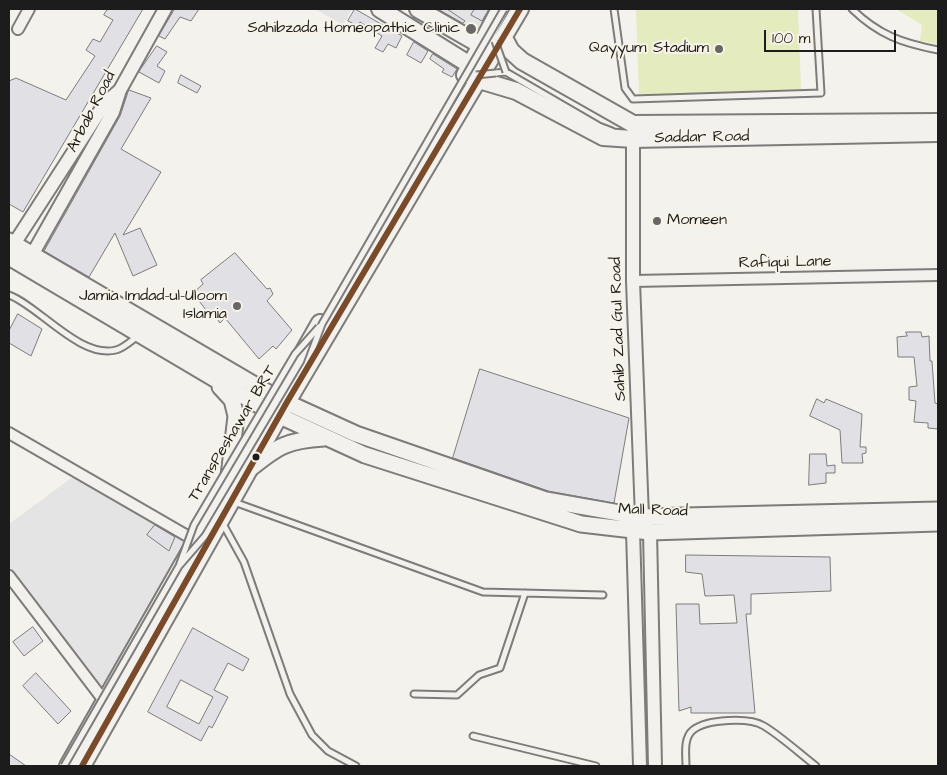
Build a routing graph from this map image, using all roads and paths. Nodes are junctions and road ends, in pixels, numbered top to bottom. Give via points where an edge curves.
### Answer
1 (29, 9) edge
2 (165, 9) edge
3 (380, 9) edge
4 (418, 9) edge
5 (504, 9) edge
6 (520, 9) edge
7 (614, 9) edge
8 (816, 9) edge
9 (852, 9) edge
10 (498, 15) edge
11 (18, 29) dead end
12 (504, 38) junction
13 (479, 44) junction
14 (938, 50) edge
15 (470, 65) junction
16 (506, 72) junction
17 (479, 80) junction
18 (461, 86) junction
19 (120, 90) junction
20 (938, 122) edge
21 (731, 130) junction
22 (703, 133) junction
23 (938, 133) edge
24 (632, 139) junction
25 (396, 206) junction
26 (10, 247) edge
27 (32, 255) junction
28 (938, 275) edge
29 (633, 281) junction
30 (9, 295) edge
31 (322, 324) junction
32 (141, 334) junction
33 (211, 376) junction
34 (278, 407) junction
35 (9, 433) edge
36 (328, 438) junction
37 (249, 470) junction
38 (229, 494) junction
39 (938, 510) edge
40 (642, 517) junction
41 (221, 519) junction
42 (938, 523) edge
43 (633, 531) junction
44 (650, 532) junction
45 (196, 541) junction
46 (179, 566) junction
47 (9, 576) edge
48 (525, 593) junction
49 (603, 595) dead end
50 (414, 694) dead end
51 (105, 702) junction
52 (473, 736) dead end
53 (64, 766) edge
54 (68, 766) edge
55 (82, 766) edge
56 (356, 766) edge
57 (596, 766) edge
58 (640, 766) edge
59 (654, 766) edge
60 (686, 766) edge
61 (816, 766) edge

1 - 11 street
2 - 19 street, Arbab Road
3 - 15 main road
4 - 13 main road
5 - 10 lane, TransPeshawar BRT, bridge
6 - 12 main road
7 - 8 lane via 625,88 633,99 821,92
9 - 14 lane via 874,28 911,45
10 - 13 main road
10 - 16 lane, TransPeshawar BRT, bridge via 495,41
10 - 18 lane, TransPeshawar BRT, bridge
12 - 17 main road
12 - 21 main road, Saddar Road via 522,61 633,124
13 - 15 main road
15 - 25 main road
16 - 18 lane, bridge via 476,76
16 - 22 lane via 598,126 621,134
17 - 24 main road, Saddar Road via 516,91 603,138
17 - 25 main road
18 - 31 lane, TransPeshawar BRT, bridge
19 - 26 street via 105,102
19 - 27 street, Arbab Road via 113,112
20 - 21 main road, Saddar Road
21 - 22 lane
21 - 22 lane
21 - 23 main road, Saddar Road
21 - 24 main road, Saddar Road
24 - 29 street, Sahib Zad Gul Road
25 - 34 main road
26 - 27 main road, Mall Road
26 - 32 main road, Mall Road
27 - 34 main road, Mall Road
28 - 29 street, Rafiqui Lane
29 - 40 street, Sahib Zad Gul Road
30 - 32 lane via 70,336 103,353 118,350
31 - 46 lane, TransPeshawar BRT, bridge via 307,364 205,536
31 - 46 lane, TransPeshawar BRT, bridge via 295,354 194,525
32 - 33 main road, Mall Road
33 - 34 main road, Mall Road
33 - 38 main road via 232,400 236,416
34 - 36 main road, Mall Road
34 - 37 main road
34 - 38 main road
34 - 40 main road, Mall Road via 546,500
35 - 45 street
36 - 37 main road via 287,442
36 - 43 main road, Mall Road via 365,455 581,524
37 - 38 main road
38 - 41 main road
38 - 45 main road
38 - 48 lane via 483,592
39 - 40 main road, Mall Road
40 - 43 street
40 - 44 street, Sahib Zad Gul Road
41 - 55 main road
41 - 56 lane via 244,562 290,694 312,735 328,751
42 - 44 main road, Mall Road
43 - 44 main road, Mall Road
43 - 58 street
44 - 59 street, Sahib Zad Gul Road
45 - 51 main road
46 - 53 lane, TransPeshawar BRT, bridge
47 - 51 street
48 - 49 lane
48 - 50 lane via 500,668 479,675 457,696
51 - 54 main road
52 - 57 lane
60 - 61 lane via 685,742 692,730 709,722 733,720 762,724

